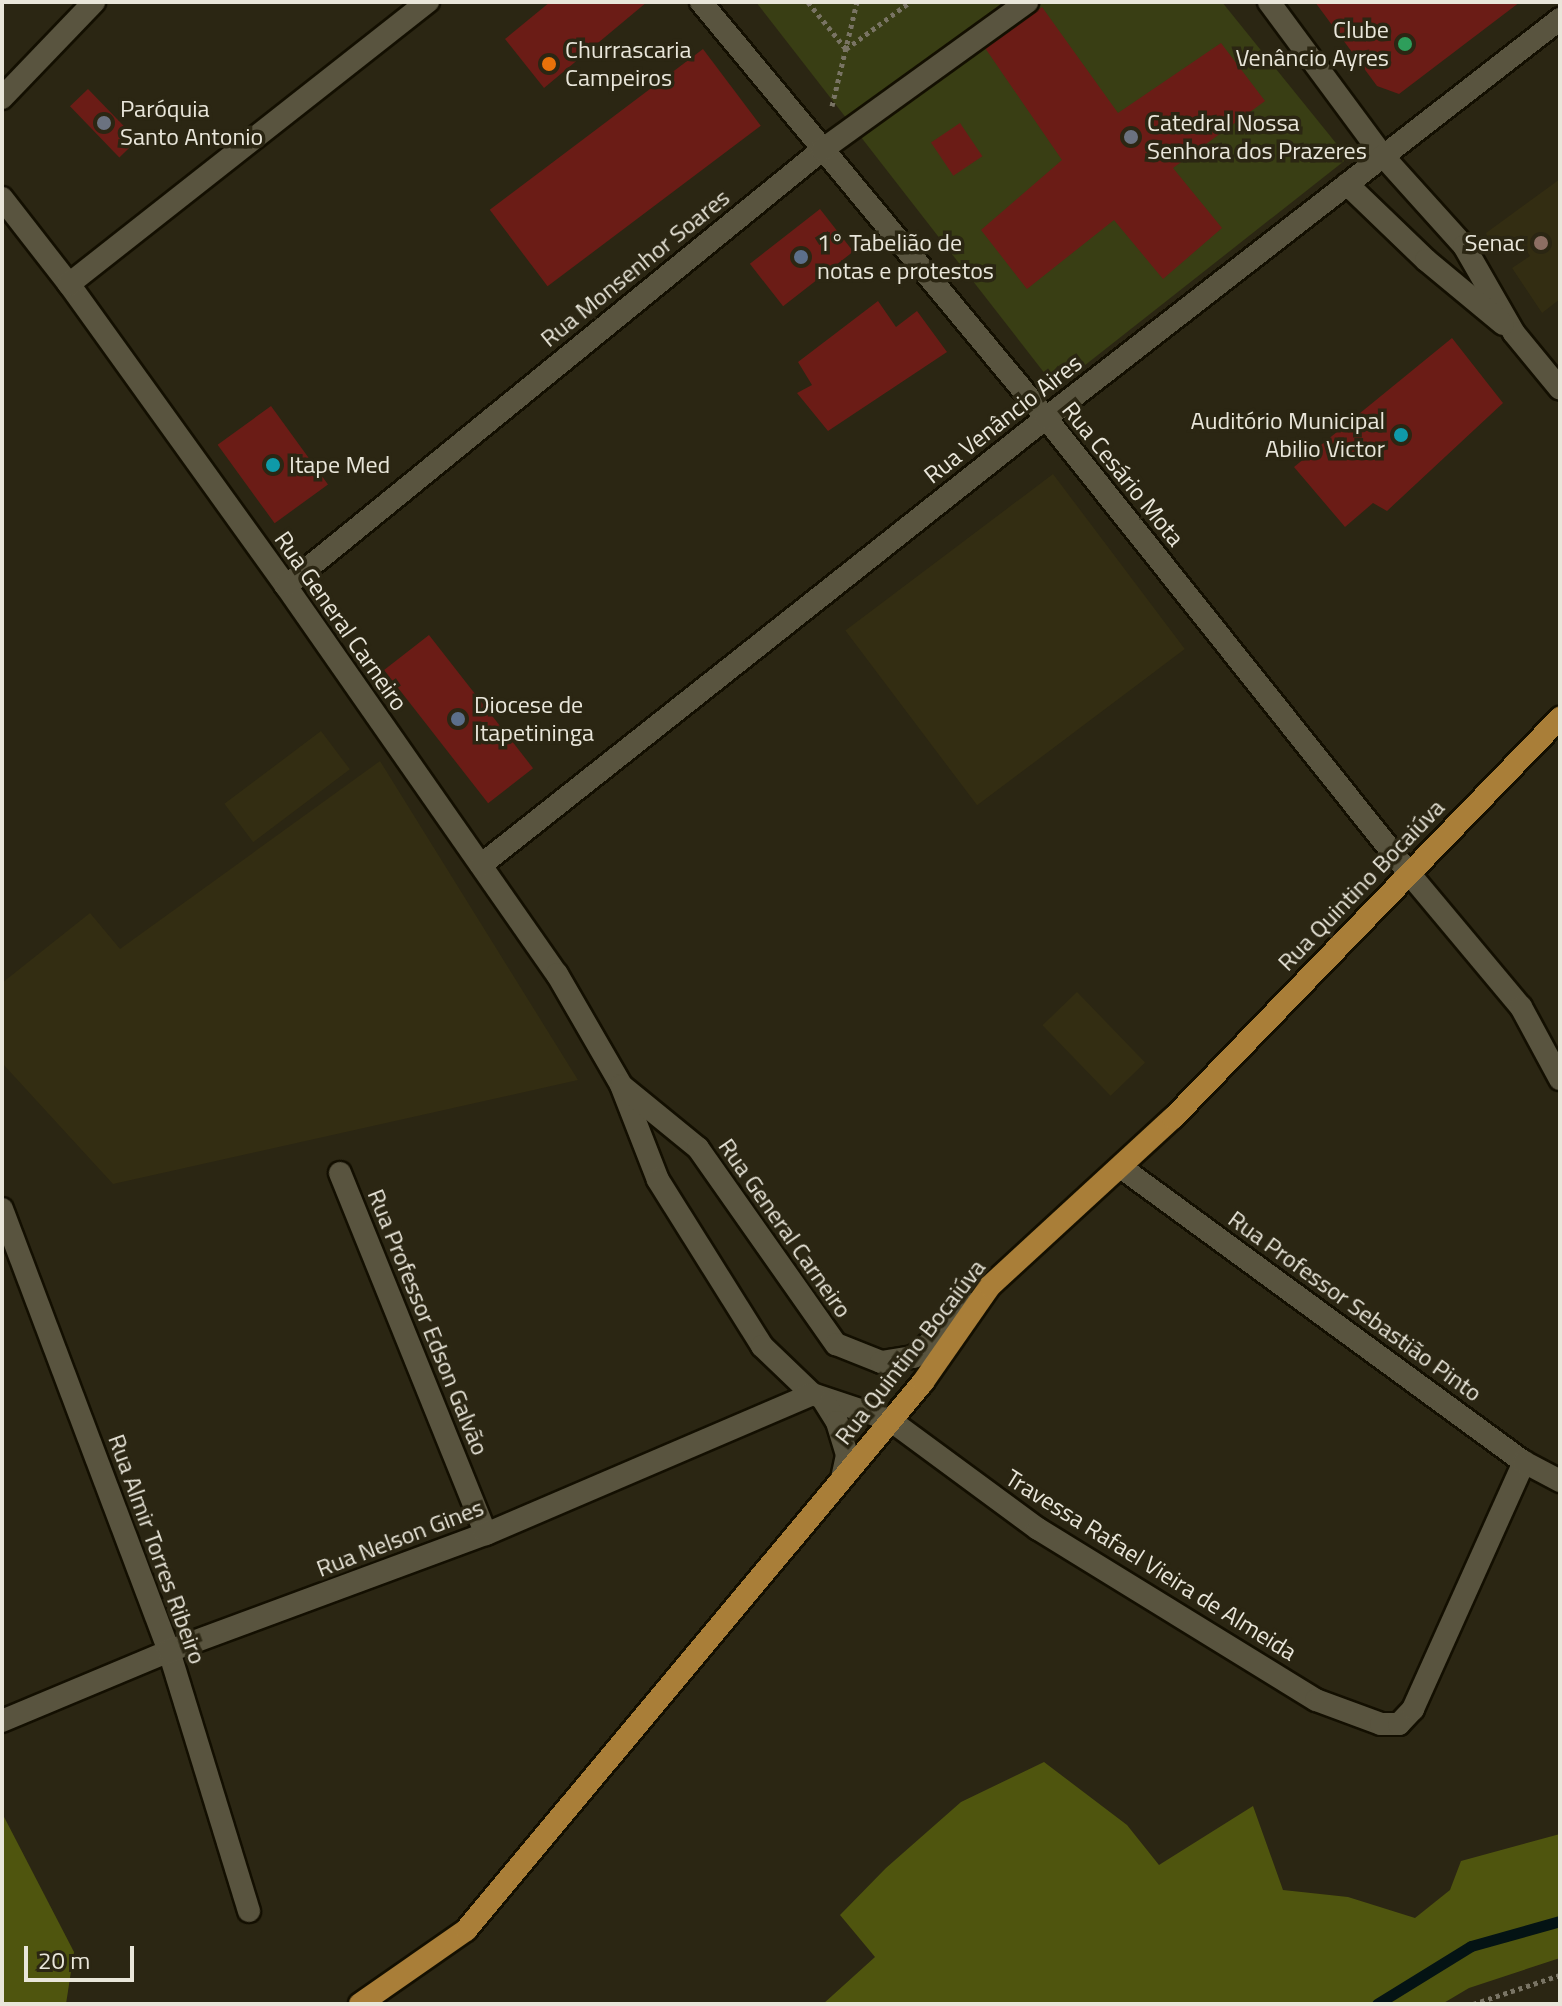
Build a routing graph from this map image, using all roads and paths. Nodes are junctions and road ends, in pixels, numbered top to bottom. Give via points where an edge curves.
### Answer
1 (94, 2) edge
2 (428, 2) edge
3 (701, 2) edge
4 (808, 2) edge
5 (857, 2) edge
6 (910, 2) edge
7 (1027, 2) edge
8 (1269, 2) edge
9 (1560, 19) edge
10 (846, 49) junction
11 (2, 98) edge
12 (822, 150) junction
13 (1383, 156) junction
14 (1347, 184) junction
15 (2, 198) edge
16 (69, 284) junction
17 (1514, 333) junction
18 (1560, 389) edge
19 (1046, 418) junction
20 (286, 586) junction
21 (1560, 718) edge
22 (481, 865) junction
23 (1408, 872) junction
24 (1560, 1079) edge
25 (621, 1085) junction
26 (1122, 1168) junction
27 (340, 1173) dead end
28 (2, 1209) edge
29 (990, 1286) junction
30 (817, 1396) junction
31 (890, 1420) junction
32 (1524, 1462) junction
33 (842, 1478) junction
34 (1560, 1481) edge
35 (486, 1534) junction
36 (169, 1651) junction
37 (2, 1721) edge
38 (249, 1911) dead end
39 (1560, 1975) edge
40 (360, 2004) edge
41 (1473, 2004) edge

1 - 11 street
2 - 16 street
3 - 12 street, Rua Cesário Mota
4 - 10 path
5 - 10 path
6 - 10 path
7 - 12 street, Rua Monsenhor Soares
8 - 13 street
9 - 13 street, Rua Venâncio Aires
10 - 12 path
12 - 19 street, Rua Cesário Mota
12 - 20 street, Rua Monsenhor Soares
13 - 14 street, Rua Venâncio Aires
13 - 17 street via 1464,246
14 - 17 street via 1426,260
14 - 19 street, Rua Venâncio Aires
15 - 16 street, Rua General Carneiro
16 - 20 street, Rua General Carneiro
17 - 18 street
19 - 22 street, Rua Venâncio Aires
19 - 23 street, Rua Cesário Mota
20 - 22 street, Rua General Carneiro
21 - 23 main road, Rua Quintino Bocaiúva
22 - 25 street, Rua General Carneiro via 557,974
23 - 24 street, Rua Cesário Mota via 1521,1007
23 - 26 main road, Rua Quintino Bocaiúva
25 - 29 street, Rua General Carneiro via 698,1148 836,1344 881,1362 914,1357
25 - 30 street, Rua General Carneiro via 658,1180 762,1346
26 - 29 main road, Rua Quintino Bocaiúva
26 - 32 street, Rua Professor Sebastião Pinto
27 - 35 street, Rua Professor Edson Galvão
28 - 36 street, Rua Almir Torres Ribeiro
29 - 31 main road, Rua Quintino Bocaiúva
30 - 31 street, Rua General Carneiro
30 - 33 street via 837,1422 847,1455
30 - 35 street, Rua Nelson Gines
31 - 32 street, Travessa Rafael Vieira de Almeida via 1038,1529 1316,1700 1381,1724 1399,1724 1413,1709
31 - 33 main road, Rua Quintino Bocaiúva
32 - 34 street, Rua Professor Sebastião Pinto
33 - 40 main road, Rua Quintino Bocaiúva via 466,1930
35 - 36 street, Rua Nelson Gines
36 - 37 street, Rua Nelson Gines
36 - 38 street, Rua Almir Torres Ribeiro
39 - 41 path

